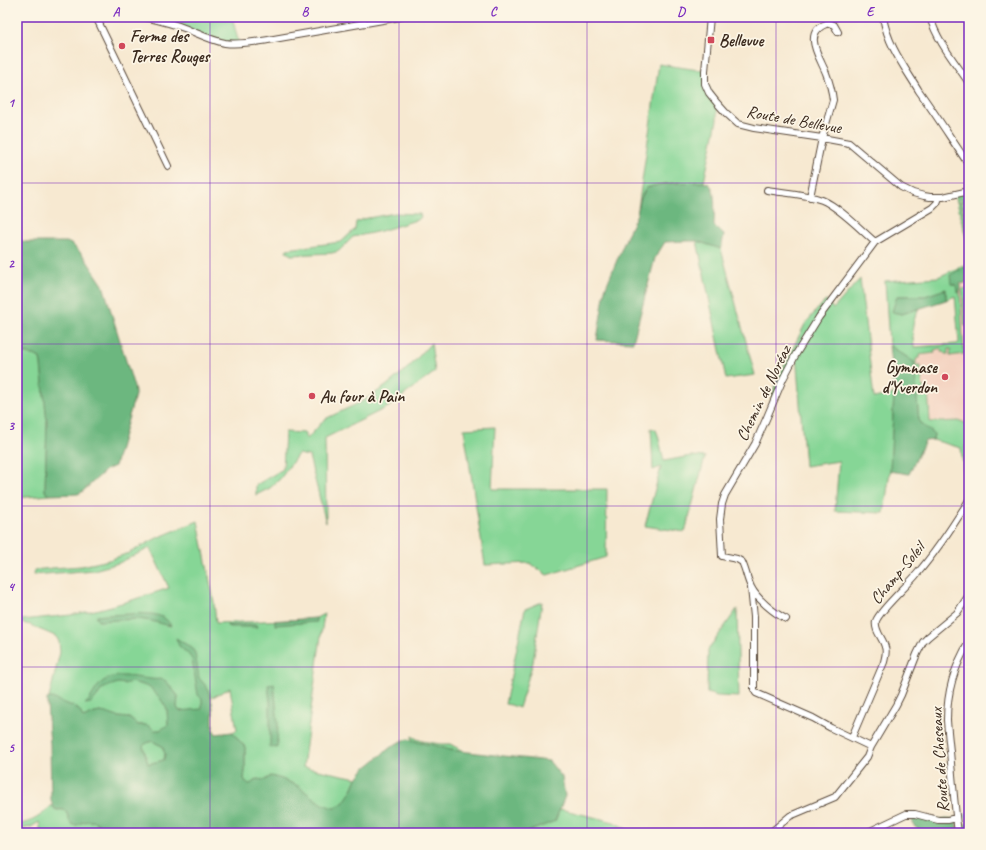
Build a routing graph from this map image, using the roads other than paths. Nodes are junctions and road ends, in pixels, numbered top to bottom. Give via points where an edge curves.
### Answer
1 (96, 17) edge
2 (145, 17) edge
3 (400, 17) edge
4 (710, 17) edge
5 (883, 17) edge
6 (930, 17) edge
7 (838, 32) dead end
8 (969, 83) edge
9 (822, 138) junction
10 (969, 165) edge
11 (168, 166) dead end
12 (767, 190) dead end
13 (969, 191) edge
14 (810, 197) junction
15 (939, 198) junction
16 (875, 242) junction
17 (969, 500) edge
18 (751, 588) junction
19 (969, 595) edge
20 (786, 619) dead end
21 (969, 642) edge
22 (852, 737) junction
23 (871, 747) junction
24 (956, 818) junction
25 (770, 833) edge
26 (866, 833) edge
27 (958, 833) edge

1 - 11 street
2 - 3 street via 172,23 224,43 235,44
4 - 9 street, Route de Bellevue via 705,84 709,94 726,114 738,124 748,127
5 - 10 street via 896,55
6 - 8 street via 940,40
7 - 9 street via 833,24 826,24 818,30 814,40 814,47 833,95
9 - 14 street
9 - 15 street, Route de Bellevue via 848,144 905,189
12 - 14 street
13 - 15 street, Route de Bellevue
14 - 16 street via 834,207
15 - 16 street, Chemin de Noréaz via 932,208
16 - 18 street, Chemin de Noréaz via 819,317 796,354 767,418 722,504 722,556 742,562
17 - 22 street, Champ-Soleil via 936,549 877,620 876,629 886,654
18 - 20 street, Chemin de Noréaz via 770,608
18 - 22 street via 756,693
19 - 23 street via 956,613 922,642 899,700
21 - 24 street, Route de Cheseaux via 955,673 948,711
22 - 23 street
23 - 25 street via 867,757 835,796 790,816
24 - 26 street via 938,820 906,814
24 - 27 street, Route de Cheseaux

